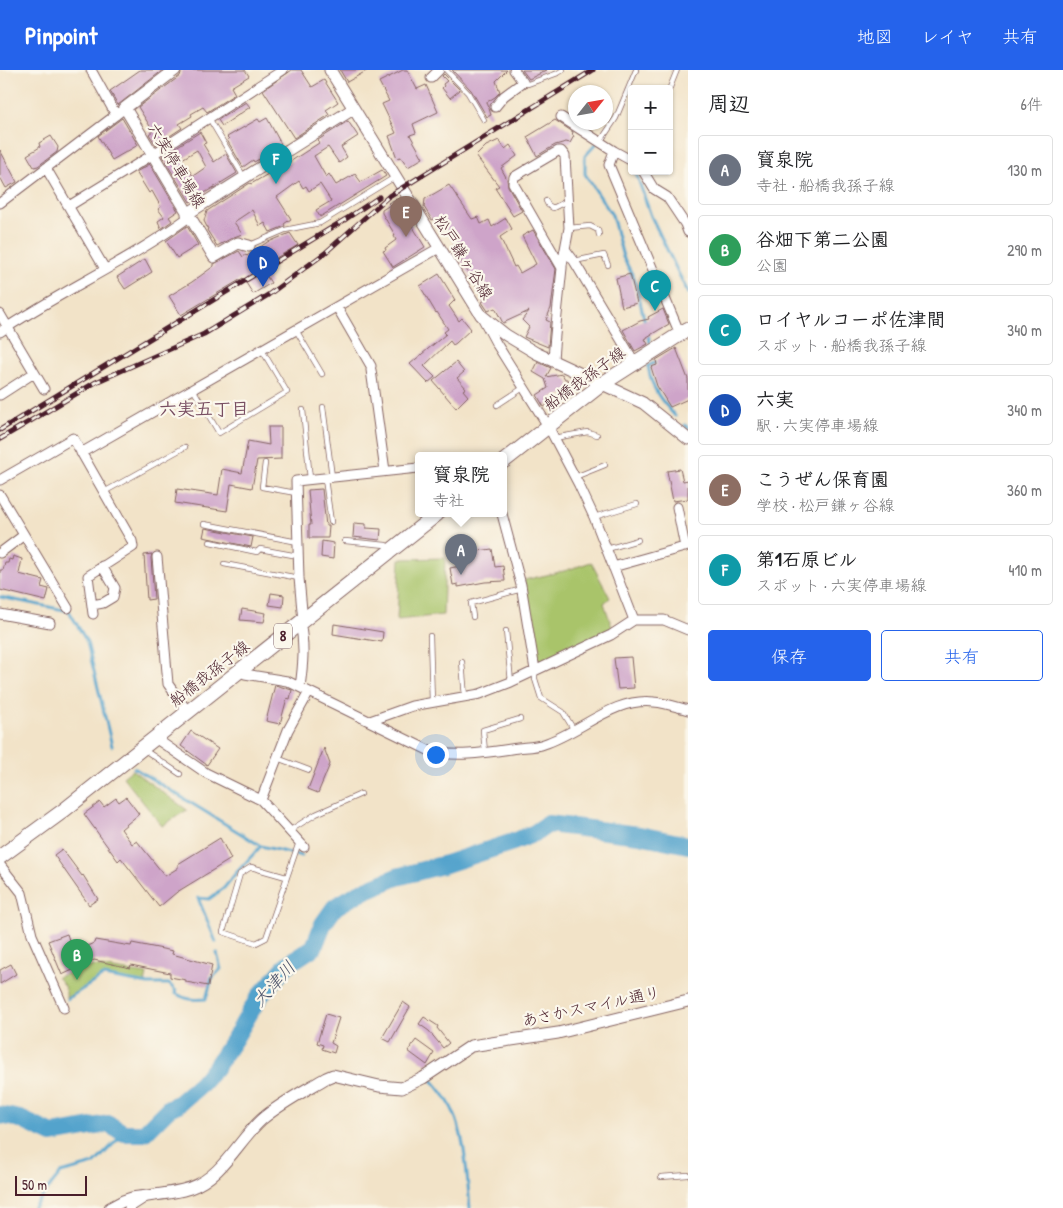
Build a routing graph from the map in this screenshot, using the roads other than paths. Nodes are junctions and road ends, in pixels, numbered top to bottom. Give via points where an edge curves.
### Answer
1 (91, 70) edge
2 (175, 70) edge
3 (282, 70) edge
4 (330, 70) edge
5 (439, 70) edge
6 (446, 70) edge
7 (514, 70) edge
8 (563, 70) edge
9 (636, 70) edge
10 (676, 70) edge
11 (431, 78) dead end
12 (523, 82) junction
13 (671, 85) edge
14 (495, 107) dead end
15 (353, 109) junction
16 (121, 112) junction
17 (561, 117) dead end
18 (209, 118) junction
19 (484, 120) dead end
20 (600, 142) junction
21 (614, 151) junction
22 (152, 155) junction
23 (628, 159) edge
24 (46, 168) junction
25 (645, 175) edge
26 (396, 177) junction
27 (244, 178) junction
28 (1, 200) edge
29 (546, 201) dead end
30 (567, 201) junction
31 (69, 206) junction
32 (188, 216) junction
33 (569, 228) junction
34 (688, 232) edge
35 (599, 235) dead end
36 (249, 246) joint
37 (439, 248) junction
38 (565, 250) junction
39 (574, 261) junction
40 (608, 265) dead end
41 (562, 268) junction
42 (105, 269) junction
43 (337, 307) junction
44 (0, 314) edge
45 (481, 315) junction
46 (4, 330) edge
47 (296, 330) junction
48 (684, 331) edge
49 (262, 350) junction
50 (553, 360) junction
51 (635, 363) junction
52 (34, 373) junction
53 (322, 374) dead end
54 (602, 384) junction
55 (523, 388) junction
56 (44, 389) dead end
57 (193, 389) junction
58 (0, 395) edge
59 (497, 405) dead end
60 (323, 407) dead end
61 (303, 410) dead end
62 (551, 432) junction
63 (597, 435) dead end
64 (688, 439) edge
65 (185, 447) dead end
66 (82, 453) junction
67 (507, 459) edge
68 (265, 463) dead end
69 (605, 465) dead end
70 (415, 468) edge
71 (385, 471) junction
72 (575, 477) junction
73 (329, 478) junction
74 (0, 480) edge
75 (310, 480) junction
76 (104, 492) junction
77 (296, 493) junction
78 (0, 495) edge
79 (637, 504) dead end
80 (676, 506) dead end
81 (433, 517) edge
82 (503, 517) edge
83 (594, 517) junction
84 (332, 522) dead end
85 (204, 524) dead end
86 (24, 535) junction
87 (638, 540) dead end
88 (345, 541) dead end
89 (210, 542) dead end
90 (298, 542) junction
91 (686, 547) edge
92 (606, 550) junction
93 (390, 551) junction
94 (0, 553) edge
95 (298, 556) junction
96 (157, 557) dead end
97 (224, 564) dead end
98 (102, 566) junction
99 (613, 567) junction
100 (299, 578) junction
101 (522, 589) junction
102 (68, 608) dead end
103 (0, 614) edge
104 (473, 617) dead end
105 (634, 620) junction
106 (301, 622) junction
107 (50, 623) dead end
108 (688, 630) edge
109 (506, 631) dead end
110 (430, 636) dead end
111 (462, 662) dead end
112 (241, 670) junction
113 (535, 670) junction
114 (511, 682) junction
115 (300, 687) junction
116 (309, 692) junction
117 (465, 697) junction
118 (432, 703) junction
119 (688, 710) edge
120 (188, 712) junction
121 (520, 719) dead end
122 (370, 721) junction
123 (574, 730) junction
124 (156, 738) junction
125 (142, 749) junction
126 (485, 752) junction
127 (277, 758) junction
128 (309, 770) dead end
129 (180, 774) dead end
130 (361, 794) dead end
131 (261, 800) junction
132 (289, 830) junction
133 (301, 844) joint
134 (0, 857) edge
135 (0, 865) edge
136 (286, 877) junction
137 (688, 1001) edge
138 (64, 1008) dead end
139 (688, 1175) edge
140 (662, 1177) dead end
141 (148, 1195) junction
142 (110, 1208) edge
143 (129, 1208) edge

1 - 16 street
2 - 16 street
3 - 18 street
4 - 15 street, 松戸鎌ヶ谷線
5 - 11 street
6 - 19 lane via 468,93
7 - 12 street
8 - 12 lane via 528,84
9 - 20 lane via 616,118
10 - 13 lane
12 - 14 street
15 - 26 street, 松戸鎌ヶ谷線
15 - 27 street
16 - 22 street, 六実停車場線
16 - 24 street
17 - 20 street
18 - 22 street
18 - 27 lane
20 - 21 street
21 - 23 street
21 - 48 street via 609,165
22 - 31 street
22 - 32 street, 六実停車場線
24 - 28 street
24 - 31 street
25 - 34 street via 654,189 667,197
26 - 36 lane via 320,223 286,230
26 - 37 street, 松戸鎌ヶ谷線
27 - 32 street
29 - 30 lane via 553,208
30 - 33 street
30 - 41 street via 565,156 561,151 514,177 513,182
31 - 42 street
32 - 36 street, 六実停車場線 via 214,258 238,243
32 - 42 street via 162,237
33 - 35 lane via 590,226 598,230
33 - 38 street
37 - 43 street
37 - 45 street, 松戸鎌ヶ谷線
38 - 39 street
38 - 41 street
39 - 40 lane via 604,255
39 - 51 street
41 - 50 street
42 - 46 street
43 - 47 street
43 - 71 street via 371,368
44 - 46 street
45 - 50 street, 松戸鎌ヶ谷線 via 506,335
45 - 55 street
46 - 52 street
47 - 49 street
47 - 53 lane
48 - 51 main road, 船橋我孫子線
49 - 57 street
49 - 57 lane via 288,392 219,433
50 - 54 street, 松戸鎌ヶ谷線
51 - 54 main road, 船橋我孫子線
52 - 56 street
52 - 58 street
54 - 62 main road, 船橋我孫子線
54 - 64 street, 松戸鎌ヶ谷線 via 643,403
55 - 59 lane
55 - 62 street
57 - 66 street
60 - 73 lane
61 - 75 lane
62 - 63 lane
62 - 67 main road, 船橋我孫子線
62 - 72 street
65 - 76 lane
66 - 74 street via 72,438
66 - 76 street
68 - 77 lane via 262,487
69 - 72 lane
70 - 71 street
71 - 73 street
72 - 83 street
73 - 75 street
73 - 84 lane
75 - 77 street via 296,481
76 - 98 street via 133,547
77 - 90 street
78 - 86 street
79 - 83 lane
80 - 91 street
81 - 93 main road, 船橋我孫子線 / 8
82 - 101 street
83 - 92 street
85 - 90 lane
86 - 94 street
86 - 102 street
87 - 92 lane
88 - 93 lane via 386,545
89 - 95 lane
90 - 95 street
91 - 99 street
92 - 99 street
93 - 106 main road, 船橋我孫子線 / 8
95 - 100 street
96 - 120 street via 168,684
97 - 100 lane
98 - 98 street via 88,576 92,610 113,597 115,588
99 - 105 street
100 - 106 street
101 - 104 lane via 471,603
101 - 113 street
103 - 107 street
105 - 108 street via 664,620
105 - 113 street via 611,635
106 - 112 main road, 船橋我孫子線 / 8
106 - 115 street via 303,663
109 - 114 lane
110 - 118 lane
111 - 117 lane
112 - 115 street via 245,674
112 - 120 main road, 船橋我孫子線 / 8
113 - 114 street
113 - 123 lane via 541,698 563,712
114 - 117 street
115 - 116 street
116 - 122 street
116 - 127 street
117 - 118 street
118 - 122 street via 412,706
119 - 123 street via 654,701 639,702 614,709
120 - 124 main road, 船橋我孫子線 / 8
121 - 126 lane via 483,730
122 - 126 street via 444,754
123 - 126 street via 543,744
124 - 125 main road, 船橋我孫子線 / 8
124 - 131 street via 206,773
125 - 129 lane
125 - 134 main road, 船橋我孫子線 / 8
127 - 128 lane
127 - 131 street
130 - 132 lane
131 - 132 street
132 - 133 street
133 - 136 lane
135 - 138 street via 22,893 32,935
136 - 136 lane via 266,938 256,943 223,932 240,874 251,867
137 - 141 street, あさかスマイル通り via 558,1033 471,1046 402,1088 333,1075 266,1116 227,1161 205,1179 189,1188
139 - 140 lane
141 - 142 street, あさかスマイル通り
141 - 143 street

